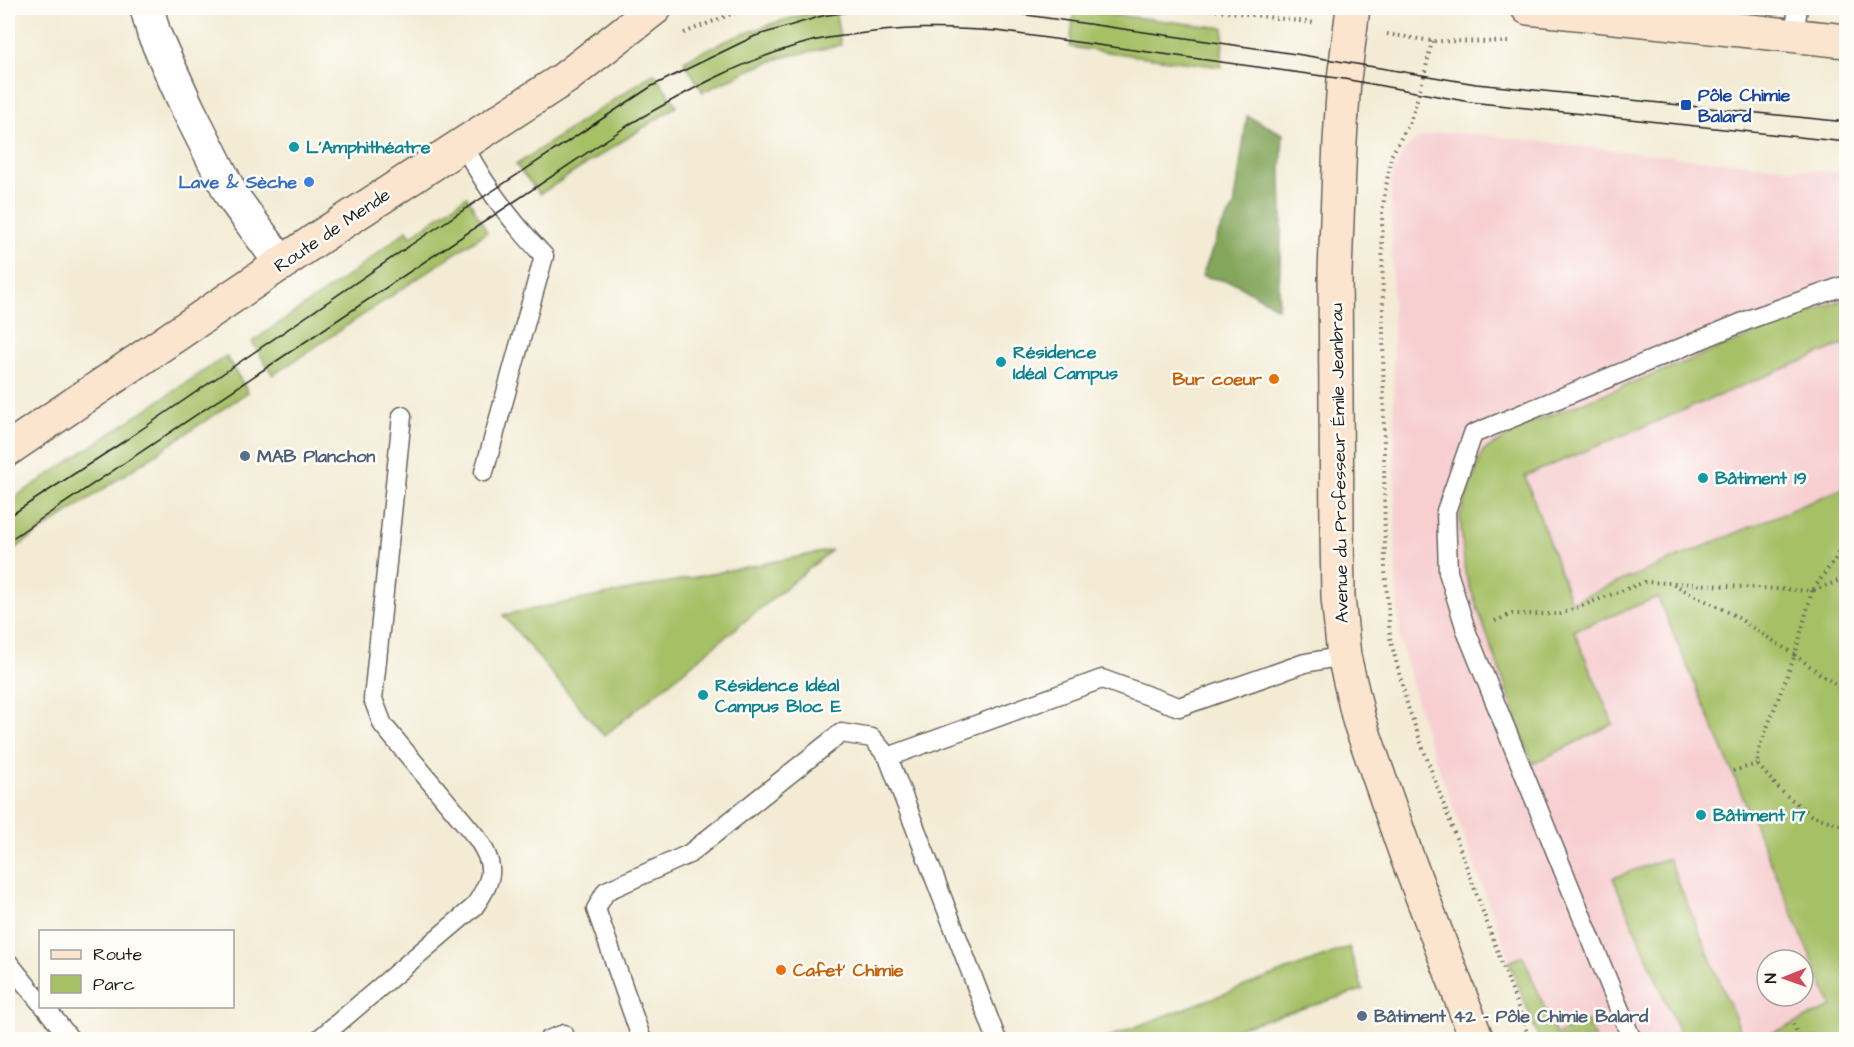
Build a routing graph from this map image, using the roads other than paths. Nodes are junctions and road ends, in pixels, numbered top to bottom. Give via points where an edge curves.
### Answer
1 (147, 8) edge
2 (655, 8) edge
3 (1353, 8) edge
4 (1528, 8) edge
5 (1796, 21) edge
6 (1846, 41) edge
7 (463, 143) junction
8 (282, 264) junction
9 (1846, 285) edge
10 (402, 416) dead end
11 (8, 449) edge
12 (484, 472) dead end
13 (1344, 656) junction
14 (888, 757) junction
15 (8, 962) edge
16 (39, 1001) edge
17 (46, 1008) edge
18 (71, 1040) edge
19 (318, 1040) edge
20 (548, 1040) edge
21 (566, 1040) edge
22 (642, 1040) edge
23 (997, 1040) edge
24 (1477, 1040) edge
25 (1632, 1040) edge

1 - 8 street via 154,34 232,196
2 - 7 main road, Route de Mende via 565,78
3 - 13 main road, Avenue du Professeur Émile Jeanbrau via 1344,80 1335,273 1338,597
4 - 5 main road
5 - 6 main road
7 - 8 main road, Route de Mende
7 - 12 lane via 475,169 516,227 544,256
8 - 11 main road, Route de Mende
9 - 25 lane via 1753,318 1473,434 1446,511 1448,572 1467,633
10 - 19 lane via 373,699 383,725 488,854 491,872 486,890 474,907
13 - 14 lane via 1305,663 1179,707 1102,680
13 - 24 main road, Avenue du Professeur Émile Jeanbrau via 1363,730
14 - 22 lane via 872,738 841,734 689,854 606,891 596,909
14 - 23 lane
15 - 16 lane
17 - 18 lane
20 - 21 lane via 564,1034

